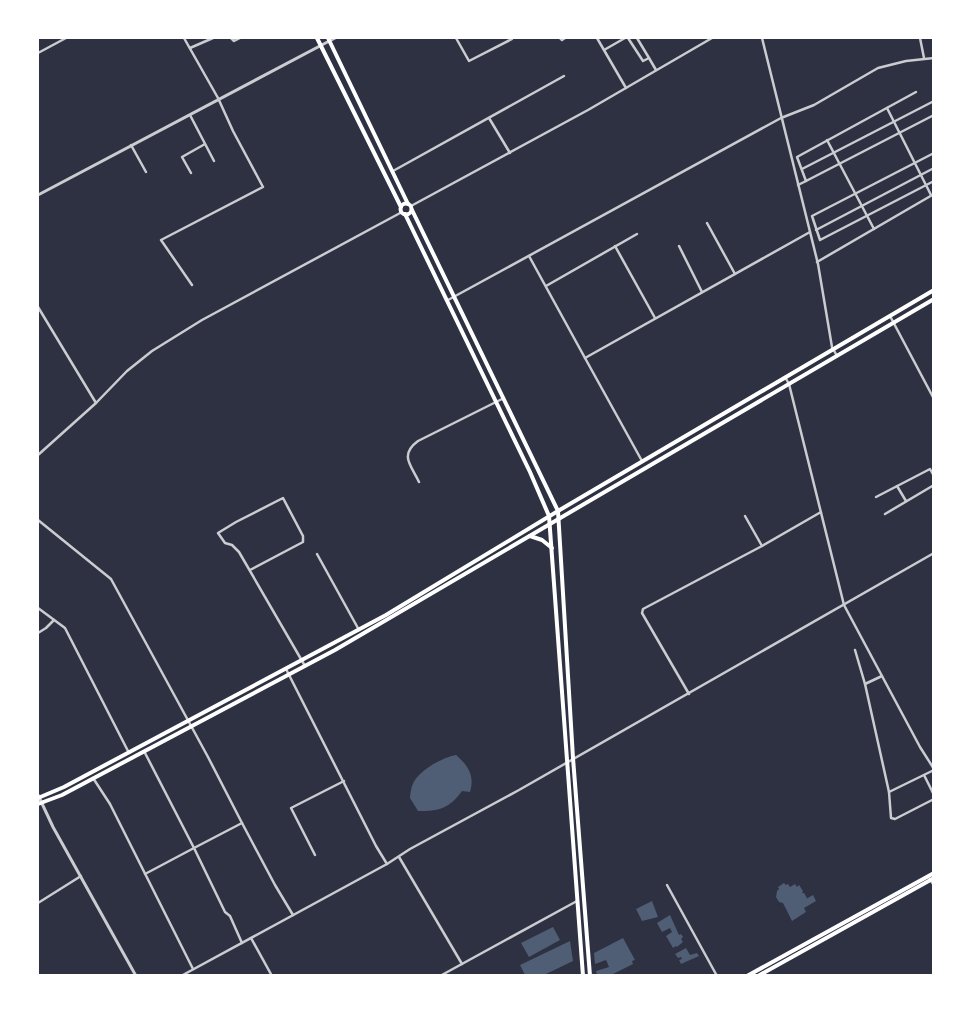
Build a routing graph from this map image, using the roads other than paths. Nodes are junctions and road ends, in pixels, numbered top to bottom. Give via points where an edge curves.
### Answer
1 (66, 38) edge
2 (184, 38) edge
3 (213, 38) edge
4 (231, 38) edge
5 (240, 38) edge
6 (317, 38) edge
7 (335, 38) edge
8 (456, 38) edge
9 (560, 38) edge
10 (565, 38) edge
11 (596, 38) edge
12 (626, 38) edge
13 (637, 38) edge
14 (712, 38) edge
15 (762, 38) edge
16 (920, 38) edge
17 (328, 39) edge
18 (512, 39) dead end
19 (321, 45) junction
20 (190, 48) junction
21 (604, 50) junction
22 (38, 52) edge
23 (648, 58) junction
24 (934, 58) edge
25 (924, 59) junction
26 (656, 70) junction
27 (564, 76) dead end
28 (626, 88) junction
29 (916, 92) dead end
30 (218, 98) junction
31 (934, 100) edge
32 (887, 108) junction
33 (190, 113) junction
34 (934, 115) edge
35 (489, 118) junction
36 (781, 118) junction
37 (894, 121) junction
38 (899, 132) junction
39 (827, 140) junction
40 (206, 144) junction
41 (131, 145) junction
42 (510, 153) junction
43 (834, 153) junction
44 (934, 153) edge
45 (214, 161) dead end
46 (839, 163) junction
47 (915, 163) junction
48 (934, 168) edge
49 (802, 169) junction
50 (393, 171) junction
51 (146, 172) dead end
52 (191, 174) dead end
53 (921, 175) junction
54 (806, 180) junction
55 (934, 182) edge
56 (798, 185) junction
57 (926, 185) junction
58 (856, 194) junction
59 (932, 194) edge
60 (38, 195) edge
61 (863, 206) junction
62 (410, 207) junction
63 (403, 211) junction
64 (868, 216) junction
65 (707, 223) dead end
66 (874, 228) junction
67 (816, 230) junction
68 (810, 232) junction
69 (637, 234) dead end
70 (615, 246) junction
71 (679, 246) dead end
72 (529, 256) junction
73 (817, 262) junction
74 (734, 274) junction
75 (192, 285) dead end
76 (546, 286) junction
77 (934, 290) edge
78 (702, 292) junction
79 (454, 297) junction
80 (934, 299) edge
81 (447, 301) junction
82 (38, 307) edge
83 (890, 316) junction
84 (655, 318) junction
85 (894, 322) junction
86 (833, 349) junction
87 (837, 356) junction
88 (585, 358) junction
89 (785, 378) junction
90 (789, 384) junction
91 (504, 398) junction
92 (934, 399) edge
93 (496, 402) junction
94 (96, 403) junction
95 (38, 455) edge
96 (642, 461) junction
97 (934, 476) edge
98 (418, 482) dead end
99 (934, 485) edge
100 (897, 486) junction
101 (876, 497) dead end
102 (906, 501) junction
103 (558, 511) junction
104 (821, 512) junction
105 (885, 514) dead end
106 (549, 516) junction
107 (746, 516) dead end
108 (38, 520) edge
109 (558, 520) junction
110 (550, 524) junction
111 (530, 536) junction
112 (762, 546) junction
113 (552, 548) junction
114 (317, 554) dead end
115 (933, 554) edge
116 (250, 570) junction
117 (844, 605) junction
118 (38, 608) edge
119 (54, 620) junction
120 (359, 630) junction
121 (38, 633) edge
122 (855, 650) dead end
123 (302, 661) junction
124 (305, 666) junction
125 (286, 669) junction
126 (289, 674) junction
127 (882, 676) junction
128 (865, 684) junction
129 (688, 694) junction
130 (188, 721) junction
131 (191, 726) junction
132 (144, 751) junction
133 (129, 753) junction
134 (573, 758) junction
135 (567, 761) junction
136 (934, 770) edge
137 (924, 775) junction
138 (93, 778) junction
139 (344, 781) junction
140 (889, 792) junction
141 (38, 797) edge
142 (934, 797) edge
143 (40, 804) edge
144 (242, 823) junction
145 (194, 848) junction
146 (315, 855) dead end
147 (399, 857) junction
148 (387, 864) junction
149 (934, 873) edge
150 (145, 874) junction
151 (81, 876) junction
152 (931, 878) edge
153 (667, 885) dead end
154 (934, 885) edge
155 (578, 901) junction
156 (38, 903) edge
157 (293, 915) junction
158 (250, 938) junction
159 (242, 943) junction
160 (462, 964) junction
161 (193, 969) junction
162 (136, 976) edge
163 (181, 976) edge
164 (272, 976) edge
165 (440, 976) edge
166 (583, 976) edge
167 (590, 976) edge
168 (717, 976) edge
169 (747, 976) edge
170 (758, 976) edge

1 - 22 street
2 - 20 street
3 - 20 street
4 - 5 street via 234,41
6 - 19 main road
7 - 17 street
8 - 18 street via 469,61
9 - 10 street
11 - 21 street
12 - 21 street
12 - 23 street via 641,60
13 - 23 street
14 - 26 street
15 - 36 street
16 - 25 street
17 - 19 street
17 - 50 main road
19 - 30 street
19 - 63 main road
20 - 30 street
21 - 28 street
23 - 26 street
24 - 25 street
25 - 36 street via 878,68 814,104
26 - 28 street
27 - 35 street
28 - 42 street
29 - 32 street
30 - 33 street
30 - 75 street via 263,187 161,240
31 - 37 street
32 - 37 street
32 - 39 street
33 - 40 street
33 - 41 street
34 - 38 street
35 - 42 street
35 - 50 street
36 - 56 street
36 - 72 street
37 - 38 street
37 - 43 street
38 - 46 street
38 - 47 street
39 - 43 street
39 - 49 street via 797,157
40 - 45 street
40 - 52 street via 182,157
41 - 51 street
41 - 60 street
42 - 62 street
43 - 46 street
43 - 49 street
44 - 47 street
46 - 54 street
46 - 58 street
47 - 53 street
47 - 58 street
48 - 53 street
49 - 54 street
50 - 62 main road
53 - 57 street
53 - 61 street
54 - 56 street
55 - 57 street
56 - 68 street
57 - 59 street
57 - 64 street
58 - 61 street
58 - 67 street via 812,216
59 - 66 street
61 - 64 street
61 - 67 street
62 - 63 main road via 405,204
62 - 63 main road via 409,214
62 - 79 main road
63 - 81 main road
63 - 94 street via 210,315 152,350 126,370
64 - 66 street
64 - 67 street via 820,240
65 - 74 street
66 - 73 street
68 - 73 street
68 - 74 street
69 - 70 street
70 - 76 street
70 - 84 street
71 - 78 street
72 - 76 street
72 - 79 street
73 - 86 street
74 - 78 street
76 - 88 street
77 - 83 main road
78 - 84 street
79 - 81 street
79 - 91 main road
80 - 85 main road
81 - 93 main road
82 - 94 street
83 - 85 street
83 - 86 main road
84 - 88 street
85 - 87 main road
85 - 92 street
86 - 87 street
86 - 89 main road
87 - 90 main road
88 - 96 street
89 - 90 street
89 - 96 main road
90 - 104 street
90 - 109 main road
91 - 93 street
91 - 103 main road
93 - 98 street via 409,447 407,457
93 - 106 main road
94 - 95 street
96 - 103 main road
97 - 100 street via 930,469
99 - 102 street
100 - 101 street
100 - 102 street
102 - 105 street
103 - 106 main road
103 - 109 main road
104 - 112 street
104 - 117 street
106 - 110 main road
106 - 120 main road
107 - 112 street
108 - 130 street via 111,579
109 - 110 main road
109 - 134 main road
110 - 111 main road
110 - 113 main road
111 - 113 main road
111 - 124 main road
112 - 129 street via 643,609 642,613
113 - 135 main road
114 - 120 street
115 - 117 street
116 - 116 street via 303,542 283,498 218,533 225,543 239,552
116 - 123 street
117 - 127 street
117 - 129 street
118 - 119 street
119 - 121 street
119 - 133 street via 65,628
120 - 123 main road
122 - 128 street
123 - 124 street
123 - 125 main road
124 - 126 main road
125 - 126 street
125 - 130 main road
126 - 131 main road
126 - 139 street
127 - 128 street
127 - 136 street
128 - 140 street
129 - 134 street
130 - 131 street
130 - 133 main road
131 - 132 main road
131 - 144 street
132 - 138 main road
132 - 145 street
133 - 141 main road
134 - 135 street
134 - 167 main road
135 - 147 street
135 - 155 main road
136 - 137 street
137 - 140 street
137 - 142 street
138 - 143 main road
138 - 150 street via 110,804
139 - 146 street via 290,808
139 - 148 street
140 - 142 street via 891,818 895,819
141 - 143 street
143 - 151 street
144 - 145 street
144 - 157 street
145 - 150 street
145 - 159 street
147 - 148 street
147 - 160 street
148 - 157 street
149 - 152 main road
150 - 161 street
151 - 156 street
151 - 162 street
152 - 154 street
152 - 169 main road
152 - 170 main road
153 - 168 street
155 - 160 street
155 - 166 main road
157 - 158 street
158 - 159 street
158 - 164 street
159 - 161 street
160 - 165 street
161 - 163 street

